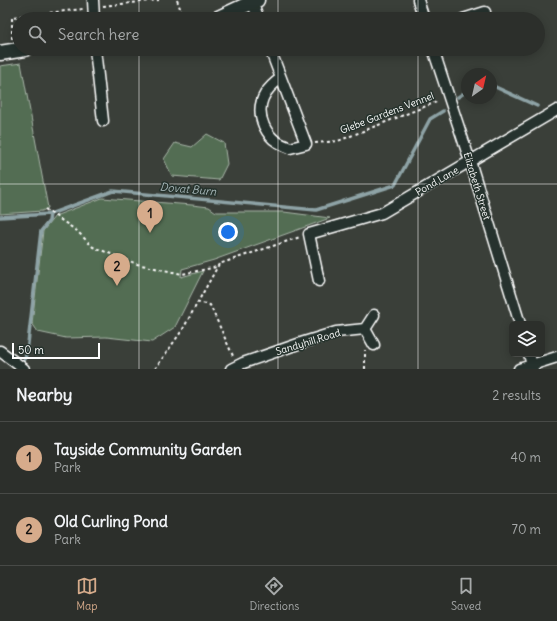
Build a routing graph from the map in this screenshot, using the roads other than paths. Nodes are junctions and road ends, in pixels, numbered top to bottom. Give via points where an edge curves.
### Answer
1 (418, 0) edge
2 (255, 1) edge
3 (231, 12) edge
4 (257, 12) edge
5 (422, 12) edge
6 (12, 51) edge
7 (0, 53) edge
8 (96, 56) edge
9 (273, 56) edge
10 (435, 56) edge
11 (281, 78) junction
12 (557, 110) edge
13 (103, 121) dead end
14 (470, 161) junction
15 (319, 281) dead end
16 (374, 315) dead end
17 (519, 321) edge
18 (365, 329) junction
19 (374, 345) dead end
20 (0, 351) edge
21 (530, 357) edge
22 (557, 357) edge
23 (20, 367) edge
24 (533, 367) edge
25 (234, 368) edge
26 (519, 369) edge

1 - 5 street
2 - 3 main road
2 - 4 street
6 - 7 main road
8 - 13 street
9 - 11 street
10 - 14 street, Elizabeth Street
11 - 11 street via 306,144 290,148 275,141 262,120 260,107 264,94
12 - 14 street, Pond Lane
14 - 15 street, Pond Lane via 382,212 309,234
14 - 17 street, Elizabeth Street
16 - 18 street
18 - 19 street
18 - 25 street, Sandyhill Road via 336,332
20 - 23 street
21 - 24 street
22 - 24 street
24 - 26 street

